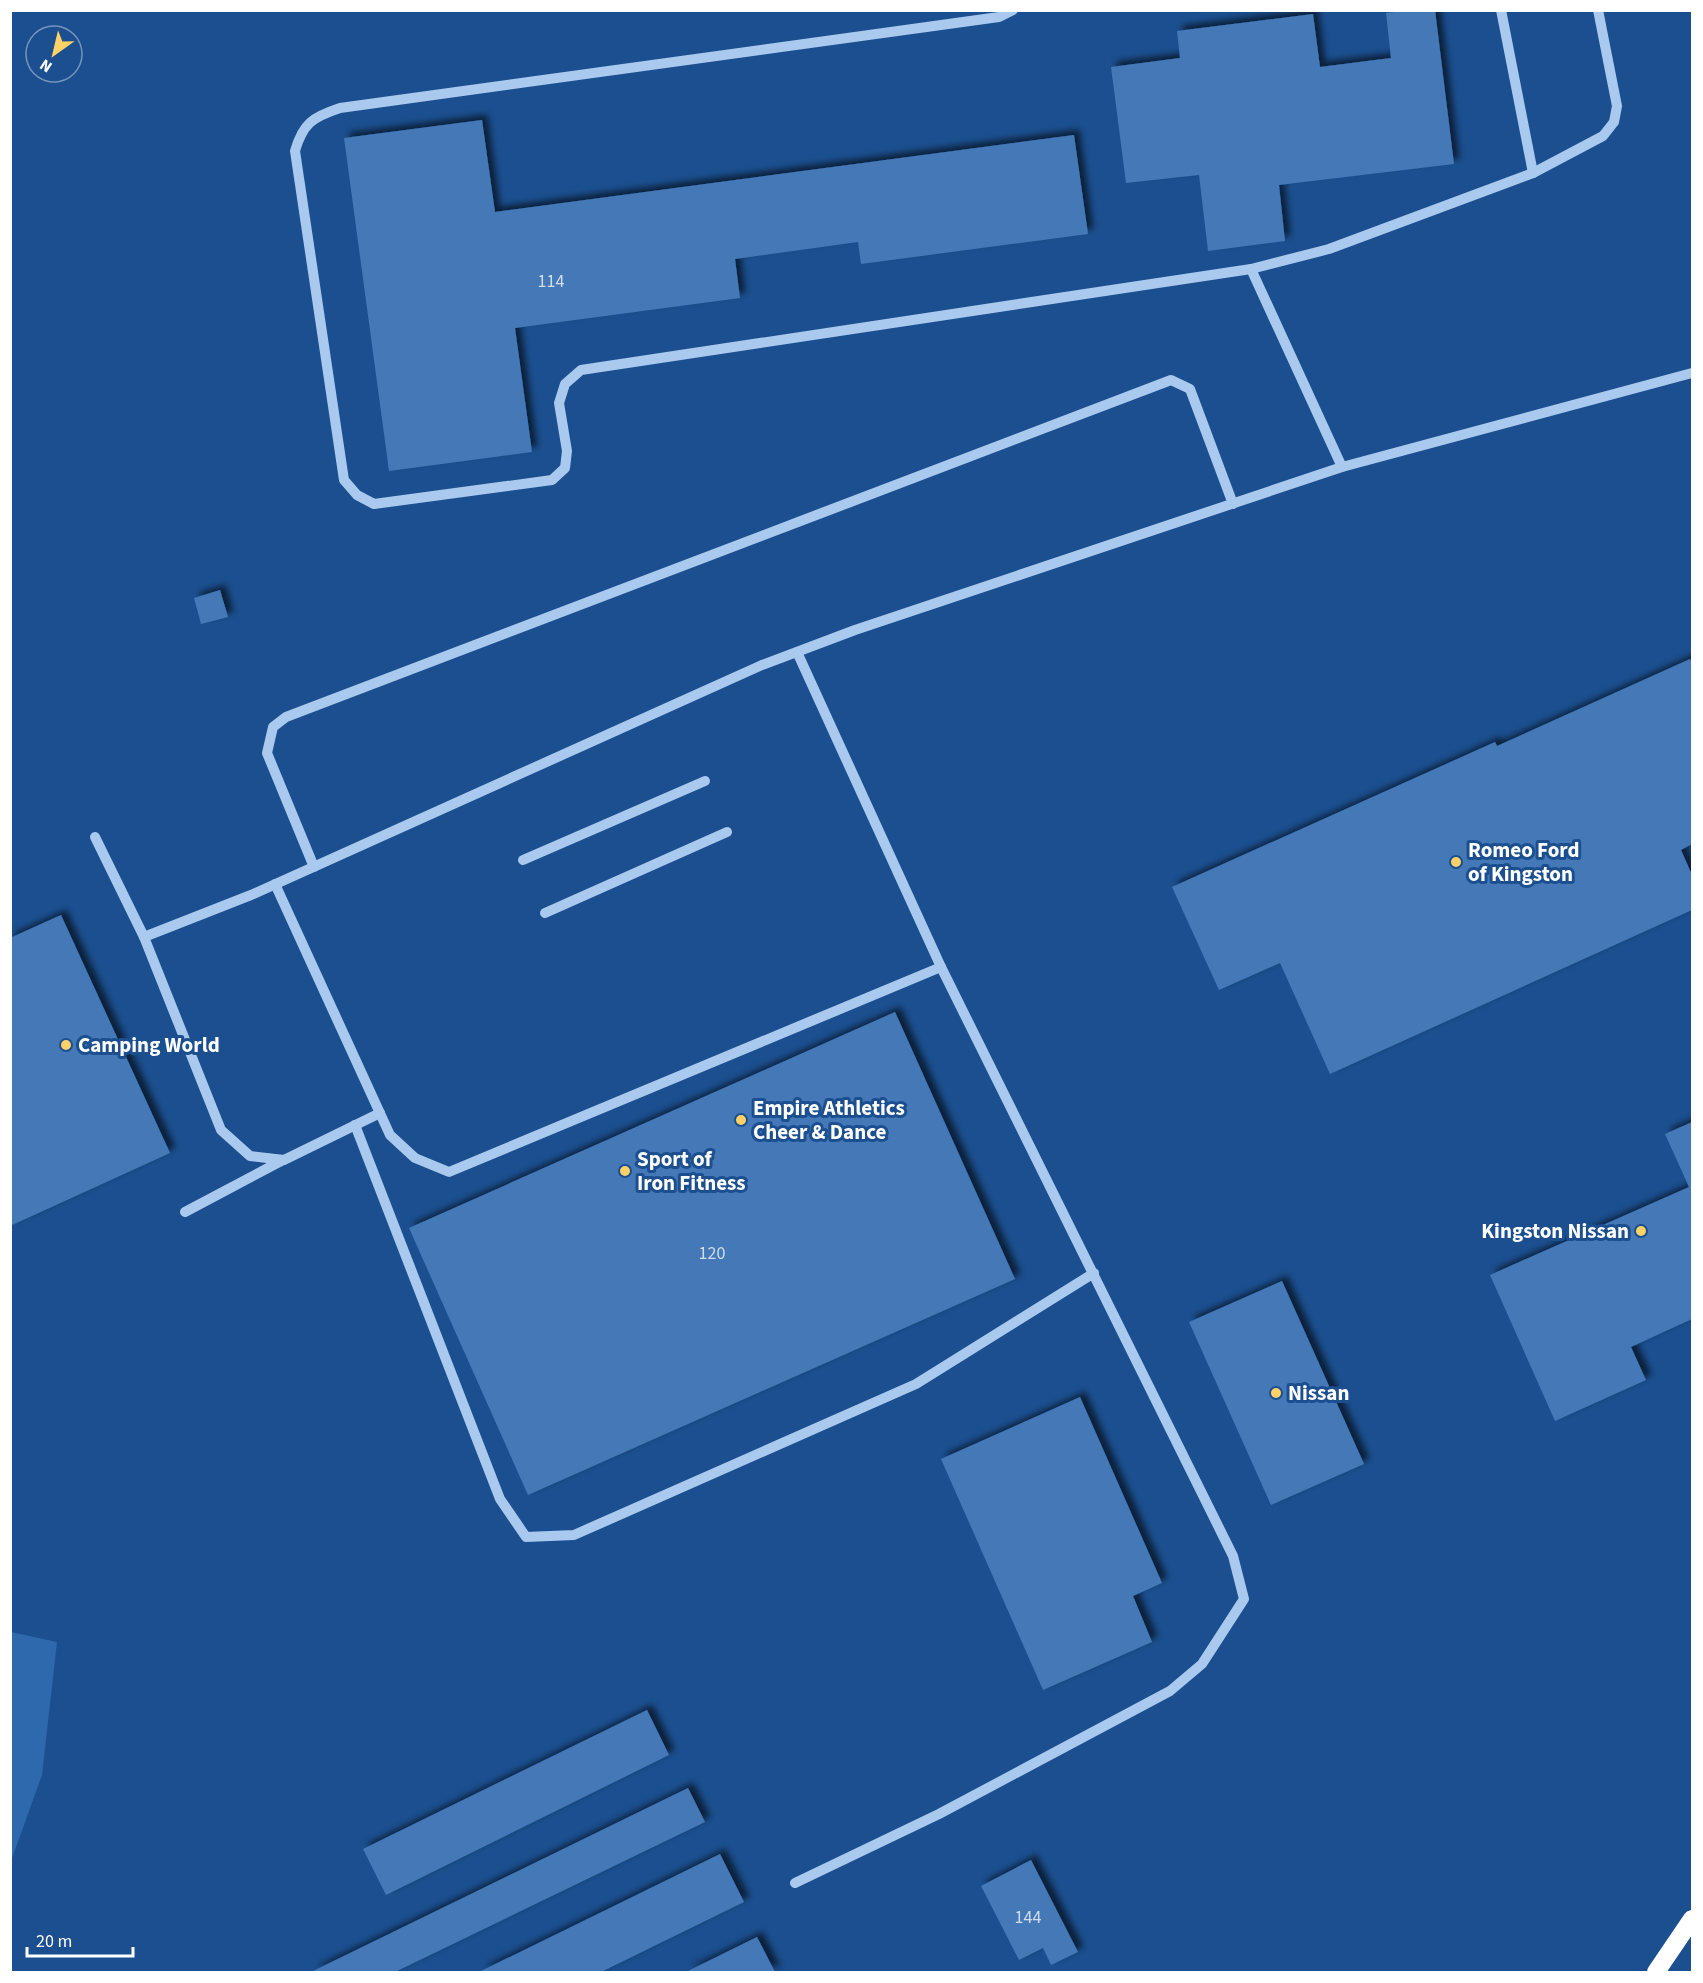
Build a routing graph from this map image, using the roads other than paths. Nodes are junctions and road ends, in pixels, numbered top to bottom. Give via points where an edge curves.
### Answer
1 (1013, 10) edge
2 (1501, 10) edge
3 (1598, 10) edge
4 (1533, 173) junction
5 (1251, 269) junction
6 (1692, 373) edge
7 (1342, 467) junction
8 (1233, 504) junction
9 (797, 652) junction
10 (705, 781) dead end
11 (727, 832) dead end
12 (95, 837) dead end
13 (523, 860) dead end
14 (314, 867) junction
15 (275, 884) junction
16 (545, 913) dead end
17 (144, 937) junction
18 (941, 967) junction
19 (380, 1113) junction
20 (356, 1125) junction
21 (284, 1160) junction
22 (185, 1212) dead end
23 (1094, 1273) junction
24 (795, 1883) dead end
25 (1692, 1919) edge
26 (1656, 1972) edge

1 - 5 lane via 999,17 340,108 317,116 300,132 295,151 344,480 357,495 374,504 552,480 565,468 567,450 559,404 565,384 581,370
2 - 4 lane
3 - 4 lane via 1617,106 1614,122 1603,136
4 - 5 lane via 1329,249
5 - 7 lane
6 - 7 lane
7 - 8 lane
8 - 9 lane
8 - 14 lane via 1190,389 1172,380 286,717 273,728 267,753
9 - 14 lane
9 - 18 lane
10 - 13 lane
11 - 16 lane
12 - 17 lane
14 - 15 lane
15 - 17 lane
15 - 19 lane
17 - 21 lane via 221,1130 250,1156
18 - 19 lane via 449,1172 415,1158 390,1136
18 - 23 lane
19 - 20 lane
20 - 21 lane
20 - 23 lane via 500,1499 526,1537 574,1535 916,1384
21 - 22 lane
23 - 24 lane via 1233,1556 1244,1599 1202,1664 1170,1691 939,1814
25 - 26 highway

